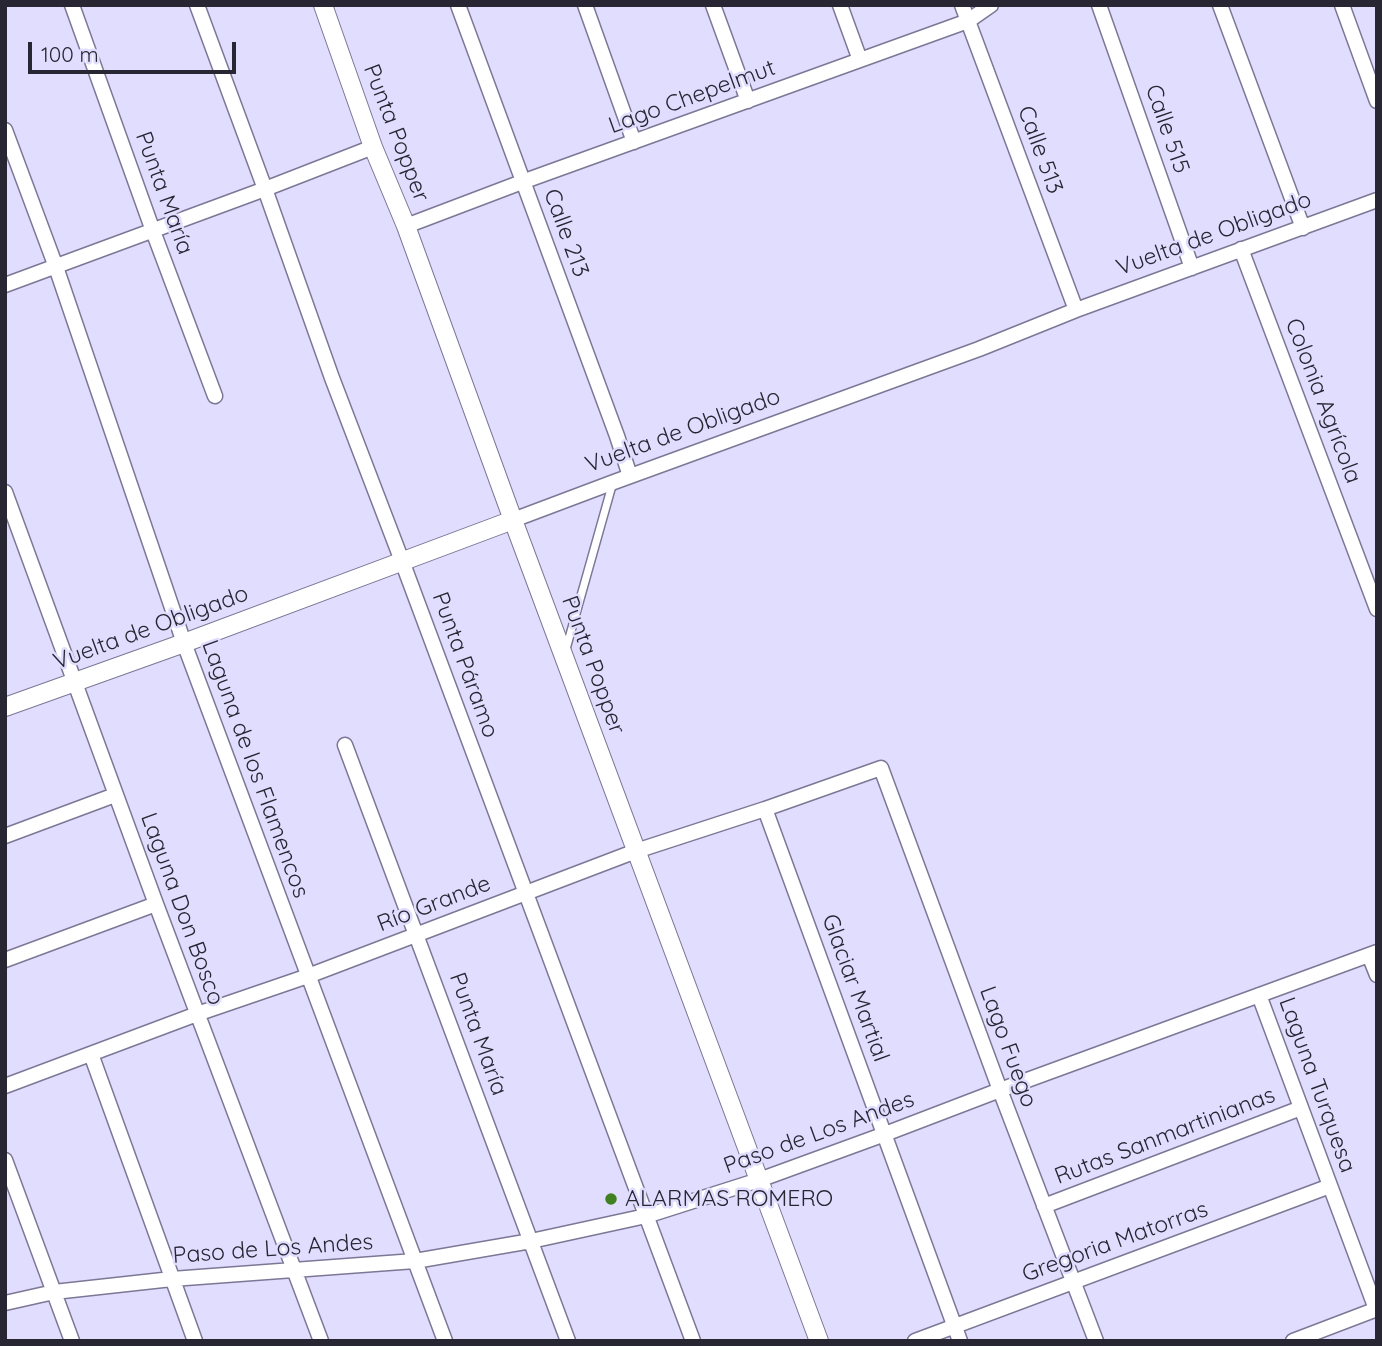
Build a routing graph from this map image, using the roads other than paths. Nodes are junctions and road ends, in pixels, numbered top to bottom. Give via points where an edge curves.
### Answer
1 (72, 5) edge
2 (197, 5) edge
3 (323, 5) edge
4 (458, 5) edge
5 (585, 5) edge
6 (713, 5) edge
7 (840, 5) edge
8 (962, 5) edge
9 (991, 5) edge
10 (1099, 5) edge
11 (1220, 5) edge
12 (1342, 5) edge
13 (968, 21) junction
14 (860, 60) junction
15 (748, 101) junction
16 (1377, 101) edge
17 (5, 130) edge
18 (634, 142) junction
19 (373, 147) junction
20 (523, 182) junction
21 (265, 189) junction
22 (1377, 200) edge
23 (406, 226) junction
24 (1303, 228) junction
25 (153, 231) junction
26 (1241, 249) junction
27 (56, 267) junction
28 (1192, 268) junction
29 (5, 285) edge
30 (1076, 310) junction
31 (215, 396) dead end
32 (629, 476) junction
33 (614, 482) junction
34 (5, 492) edge
35 (513, 520) junction
36 (402, 561) junction
37 (1372, 580) edge
38 (1377, 609) edge
39 (184, 643) junction
40 (564, 656) junction
41 (74, 682) junction
42 (5, 707) edge
43 (345, 745) dead end
44 (881, 768) joint
45 (116, 795) junction
46 (765, 809) junction
47 (5, 836) edge
48 (636, 851) junction
49 (526, 894) junction
50 (156, 904) junction
51 (417, 935) junction
52 (1373, 954) edge
53 (5, 960) edge
54 (1377, 975) edge
55 (308, 976) junction
56 (1259, 995) junction
57 (197, 1014) junction
58 (91, 1054) junction
59 (5, 1086) edge
60 (1000, 1090) junction
61 (1301, 1108) junction
62 (885, 1134) junction
63 (5, 1160) edge
64 (759, 1180) junction
65 (1330, 1186) junction
66 (1044, 1206) junction
67 (646, 1216) junction
68 (531, 1241) junction
69 (415, 1261) junction
70 (294, 1270) junction
71 (172, 1279) junction
72 (1073, 1281) junction
73 (54, 1293) junction
74 (5, 1303) edge
75 (1377, 1309) edge
76 (954, 1326) junction
77 (72, 1341) edge
78 (195, 1341) edge
79 (321, 1341) edge
80 (445, 1341) edge
81 (568, 1341) edge
82 (693, 1341) edge
83 (819, 1341) edge
84 (915, 1341) edge
85 (960, 1341) edge
86 (1096, 1341) edge
87 (1293, 1341) edge

1 - 25 street, Punta María
2 - 21 street, Punta Páramo
3 - 19 street, Punta Popper
4 - 20 street, Calle 213
5 - 18 street
6 - 15 street
7 - 14 street
8 - 13 street, Calle 513
9 - 13 street, Lago Chepelmut
10 - 28 street, Calle 515
11 - 24 street
12 - 16 street
13 - 14 street, Lago Chepelmut
13 - 30 street, Calle 513
14 - 15 street, Lago Chepelmut
15 - 18 street, Lago Chepelmut
17 - 27 street, Laguna de los Flamencos
18 - 20 street, Lago Chepelmut
19 - 21 street
19 - 23 street, Punta Popper
20 - 23 street, Lago Chepelmut
20 - 32 street, Calle 213
21 - 25 street
21 - 36 street, Punta Páramo
22 - 24 street, Vuelta de Obligado
23 - 35 street, Punta Popper
24 - 26 street, Vuelta de Obligado
25 - 27 street
25 - 31 street, Punta María
26 - 28 street, Vuelta de Obligado
26 - 37 street, Colonia Agrícola
27 - 29 street
27 - 39 street, Laguna de los Flamencos
28 - 30 street, Vuelta de Obligado
30 - 32 street, Vuelta de Obligado
32 - 33 street, Vuelta de Obligado
33 - 35 street, Vuelta de Obligado
33 - 40 lane
34 - 41 street, Laguna Don Bosco
35 - 36 street, Vuelta de Obligado
35 - 40 street, Punta Popper
36 - 39 street, Vuelta de Obligado
36 - 49 street, Punta Páramo
37 - 38 street, Colonia Agrícola
39 - 41 street, Vuelta de Obligado
39 - 55 street, Laguna de los Flamencos
40 - 48 street, Punta Popper
41 - 42 street, Vuelta de Obligado
41 - 45 street, Laguna Don Bosco
43 - 51 street, Punta María
44 - 46 street, Río Grande
44 - 60 street, Lago Fuego
45 - 47 street
45 - 50 street, Laguna Don Bosco
46 - 48 street, Río Grande
46 - 62 street, Glaciar Martial
48 - 49 street, Río Grande
48 - 64 street, Punta Popper
49 - 51 street, Río Grande
49 - 67 street, Punta Páramo
50 - 53 street
50 - 57 street, Laguna Don Bosco
51 - 55 street, Río Grande
51 - 68 street, Punta María
52 - 54 street
52 - 56 street, Paso de Los Andes
55 - 57 street, Río Grande
55 - 69 street, Laguna de los Flamencos
56 - 60 street, Paso de Los Andes
56 - 61 street, Laguna Turquesa
57 - 58 street, Río Grande
57 - 70 street, Laguna Don Bosco
58 - 59 street, Río Grande
58 - 71 street
60 - 62 street, Paso de Los Andes
60 - 66 street, Lago Fuego
61 - 65 street, Laguna Turquesa
61 - 66 street, Rutas Sanmartinianas
62 - 64 street, Paso de Los Andes
62 - 76 street, Glaciar Martial
63 - 73 street
64 - 67 street, Paso de Los Andes
64 - 83 street, Punta Popper
65 - 72 street, Gregoria Matorras
65 - 75 street, Laguna Turquesa
66 - 72 street, Lago Fuego
67 - 68 street, Paso de Los Andes
67 - 82 street, Punta Páramo
68 - 69 street, Paso de Los Andes
68 - 81 street, Punta María
69 - 70 street, Paso de Los Andes
69 - 80 street, Laguna de los Flamencos
70 - 71 street, Paso de Los Andes
70 - 79 street, Laguna Don Bosco
71 - 73 street, Paso de Los Andes
71 - 78 street
72 - 76 street, Gregoria Matorras
72 - 86 street, Lago Fuego
73 - 74 street, Paso de Los Andes
73 - 77 street
75 - 87 street
76 - 84 street, Gregoria Matorras
76 - 85 street, Glaciar Martial

